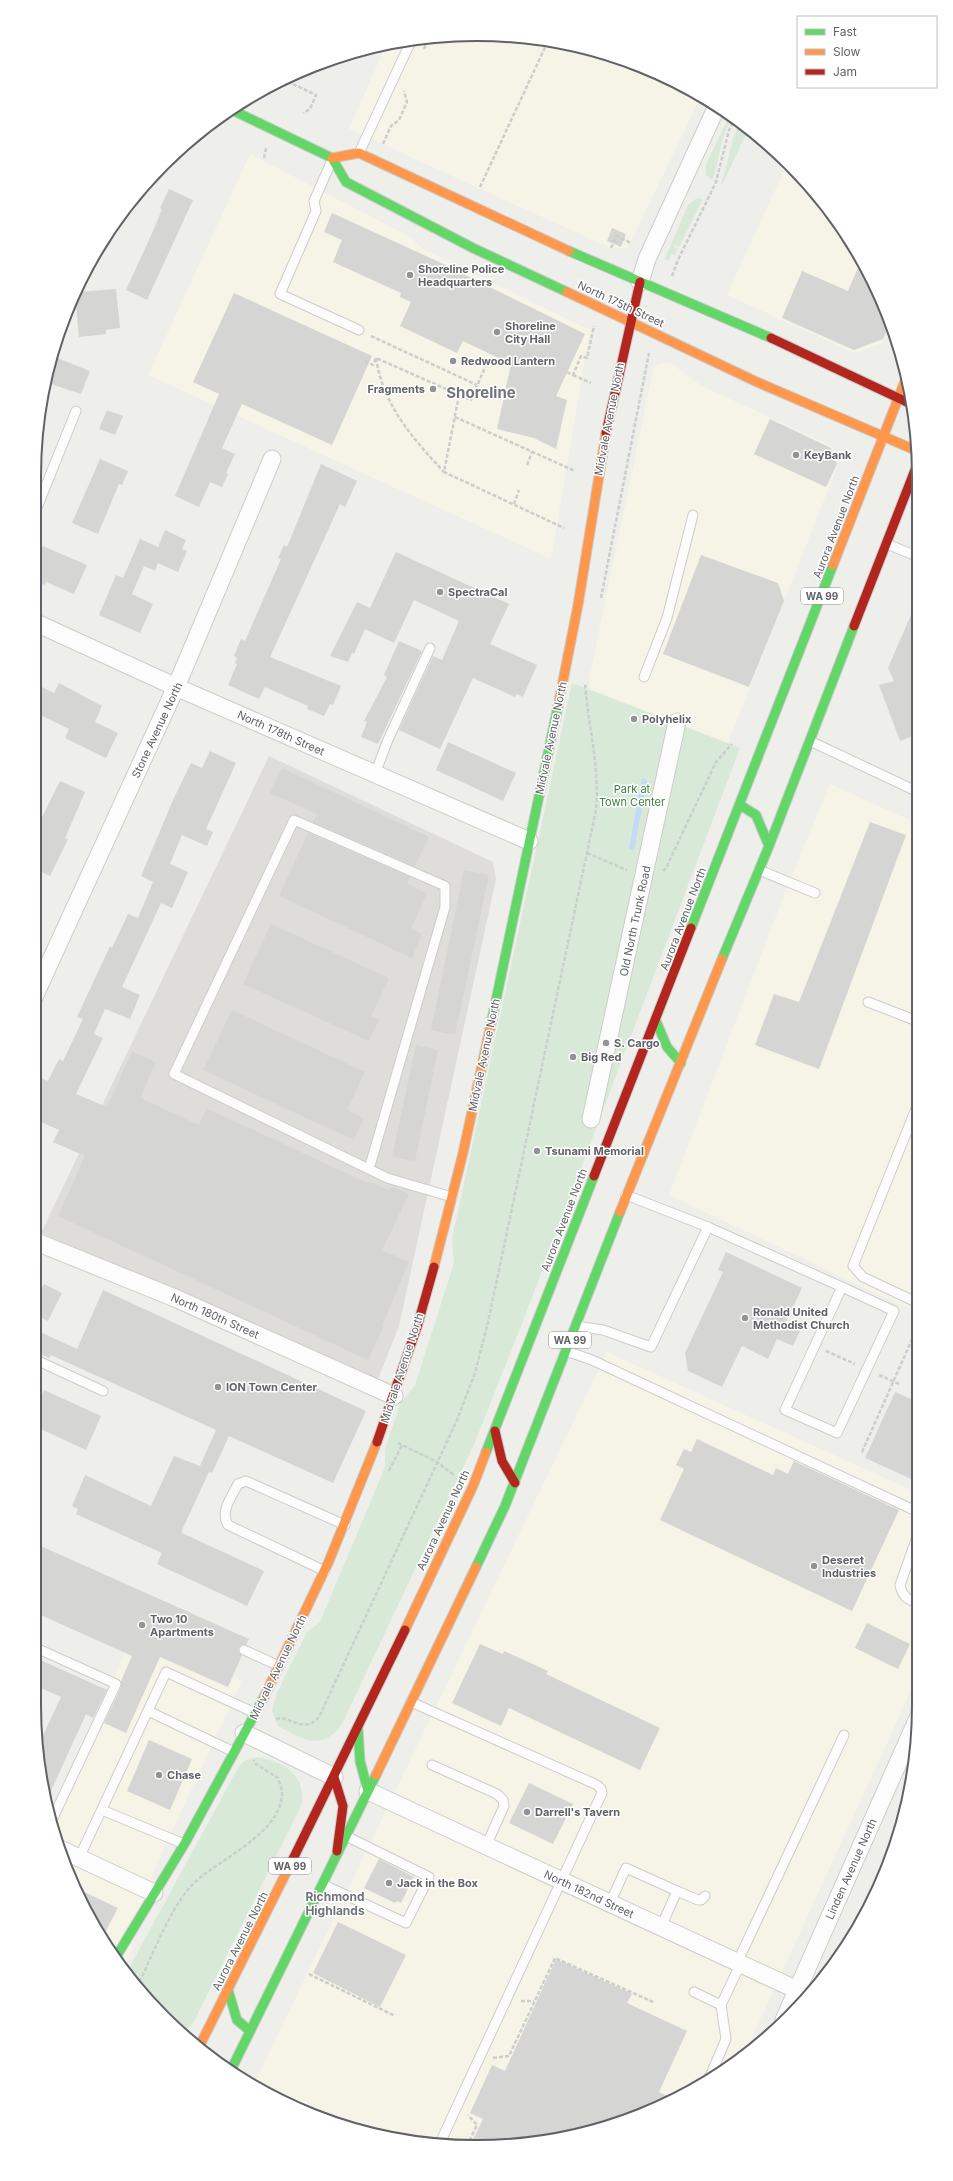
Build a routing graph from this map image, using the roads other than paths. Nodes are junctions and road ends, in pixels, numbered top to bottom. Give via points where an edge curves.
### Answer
1 (408, 47) edge
2 (714, 112) edge
3 (237, 113) edge
4 (359, 154) junction
5 (332, 158) junction
6 (640, 282) junction
7 (629, 321) junction
8 (359, 330) road end
9 (903, 387) edge
10 (899, 398) junction
11 (905, 401) edge
12 (76, 411) dead end
13 (884, 437) junction
14 (911, 448) edge
15 (272, 459) dead end
16 (912, 478) edge
17 (41, 498) edge
18 (693, 515) dead end
19 (887, 544) junction
20 (912, 554) edge
21 (41, 625) edge
22 (430, 648) dead end
23 (644, 677) dead end
24 (176, 687) junction
25 (677, 722) dead end
26 (810, 741) junction
27 (374, 774) junction
28 (912, 789) edge
29 (740, 805) junction
30 (529, 841) junction
31 (769, 846) junction
32 (759, 870) junction
33 (815, 893) dead end
34 (41, 982) edge
35 (868, 1002) dead end
36 (912, 1019) edge
37 (656, 1021) junction
38 (681, 1063) junction
39 (912, 1118) edge
40 (591, 1119) dead end
41 (369, 1169) junction
42 (626, 1195) junction
43 (452, 1197) junction
44 (708, 1227) junction
45 (41, 1244) edge
46 (842, 1287) junction
47 (912, 1300) edge
48 (576, 1326) junction
49 (566, 1351) junction
50 (41, 1361) edge
51 (103, 1391) dead end
52 (394, 1396) junction
53 (496, 1431) junction
54 (514, 1483) junction
55 (912, 1509) edge
56 (345, 1525) junction
57 (912, 1551) edge
58 (325, 1571) junction
59 (912, 1601) edge
60 (41, 1649) edge
61 (244, 1650) dead end
62 (279, 1666) junction
63 (412, 1702) junction
64 (148, 1711) junction
65 (255, 1713) junction
66 (358, 1729) junction
67 (244, 1733) junction
68 (844, 1735) dead end
69 (911, 1735) edge
70 (234, 1752) junction
71 (432, 1765) dead end
72 (334, 1778) junction
73 (368, 1791) junction
74 (102, 1810) junction
75 (55, 1813) edge
76 (346, 1836) junction
77 (184, 1844) junction
78 (486, 1846) junction
79 (67, 1852) edge
80 (337, 1854) junction
81 (79, 1858) junction
82 (563, 1882) junction
83 (322, 1884) junction
84 (677, 1891) junction
85 (154, 1894) junction
86 (705, 1896) dead end
87 (610, 1904) junction
88 (661, 1927) junction
89 (119, 1953) edge
90 (739, 1964) junction
91 (228, 1990) junction
92 (694, 1992) dead end
93 (803, 1993) edge
94 (721, 2005) junction
95 (250, 2031) junction
96 (201, 2042) edge
97 (233, 2066) edge
98 (713, 2070) edge
99 (442, 2138) edge

1 - 4 lane
2 - 6 street, Midvale Avenue North via 647,259
3 - 5 main road
4 - 5 main road
4 - 6 main road
5 - 7 main road, North 175th Street via 346,182 473,248
5 - 8 lane via 314,202 316,211 280,294
6 - 7 main road, Midvale Avenue North
6 - 10 main road via 785,344
7 - 13 main road, North 175th Street via 757,382
7 - 30 main road, Midvale Avenue North via 596,484 568,659
9 - 10 main road, Aurora Avenue North / WA 99
10 - 11 main road
10 - 13 main road, Aurora Avenue North / WA 99
12 - 17 lane
13 - 14 main road, North 175th Street
13 - 29 main road, Aurora Avenue North / WA 99
15 - 24 street, Stone Avenue North
16 - 19 main road, WA 99
18 - 23 lane via 667,618
19 - 20 lane
19 - 26 main road, WA 99
21 - 24 street, North 178th Street
22 - 27 lane
24 - 27 street, North 178th Street
24 - 34 street, Stone Avenue North
25 - 40 street, Old North Trunk Road
26 - 28 lane
26 - 31 main road, WA 99
27 - 30 street, North 178th Street
29 - 31 main road via 756,815
29 - 37 main road, Aurora Avenue North / WA 99
30 - 43 main road, Midvale Avenue North
31 - 32 main road, WA 99
32 - 33 lane
32 - 38 main road, WA 99
35 - 36 lane
37 - 38 main road via 667,1046
37 - 53 main road, Aurora Avenue North / WA 99
38 - 42 main road, WA 99 via 676,1069
39 - 47 lane via 853,1266 863,1277
41 - 41 lane via 174,1074 294,820 445,886 446,908
41 - 43 lane via 387,1178
42 - 44 lane
42 - 48 main road, WA 99
43 - 52 main road, Midvale Avenue North via 434,1271
44 - 46 lane
44 - 48 lane via 651,1347 603,1330
45 - 52 street, North 180th Street via 175,1298
46 - 46 lane via 894,1311 837,1433 785,1410
48 - 49 main road, WA 99
49 - 54 main road, WA 99
49 - 55 lane via 592,1360
50 - 51 lane
52 - 56 main road, Midvale Avenue North
53 - 54 main road via 502,1461
53 - 66 main road, Aurora Avenue North / WA 99 via 473,1486
54 - 63 main road, WA 99 via 491,1538
56 - 58 main road, Midvale Avenue North
56 - 58 lane via 246,1480 238,1484 224,1512 228,1525
57 - 59 lane via 900,1586 901,1593
58 - 62 main road, Midvale Avenue North
60 - 75 lane via 116,1684
61 - 62 lane
62 - 65 main road, Midvale Avenue North
63 - 73 main road, WA 99
63 - 82 lane via 601,1789 602,1793
64 - 65 lane via 166,1672
64 - 70 lane
64 - 74 lane
65 - 67 main road, Midvale Avenue North
66 - 72 main road, Aurora Avenue North / WA 99
66 - 73 main road via 360,1761
67 - 70 main road, Midvale Avenue North
67 - 72 street
68 - 90 lane
69 - 93 street, Linden Avenue North
70 - 77 main road, Midvale Avenue North
71 - 78 lane via 497,1794 503,1800 504,1806
72 - 80 main road via 343,1806
72 - 91 main road, Aurora Avenue North / WA 99
73 - 76 main road, WA 99
73 - 78 street, North 182nd Street
74 - 77 lane
74 - 81 lane
76 - 80 main road, WA 99
76 - 83 lane via 429,1878 406,1923
77 - 85 main road, Midvale Avenue North
78 - 82 street, North 182nd Street
79 - 81 street
80 - 83 main road, WA 99
81 - 85 street
82 - 87 street, North 182nd Street
82 - 99 lane
83 - 95 main road, WA 99
84 - 86 lane via 698,1900
84 - 87 lane via 626,1868
84 - 88 lane
85 - 89 main road, Midvale Avenue North
87 - 88 street, North 182nd Street
88 - 90 street, North 182nd Street
90 - 93 street, North 182nd Street
90 - 94 lane
91 - 95 main road via 237,2020
91 - 96 main road, Aurora Avenue North / WA 99
92 - 94 lane
94 - 98 lane via 726,2039
95 - 97 main road, WA 99

